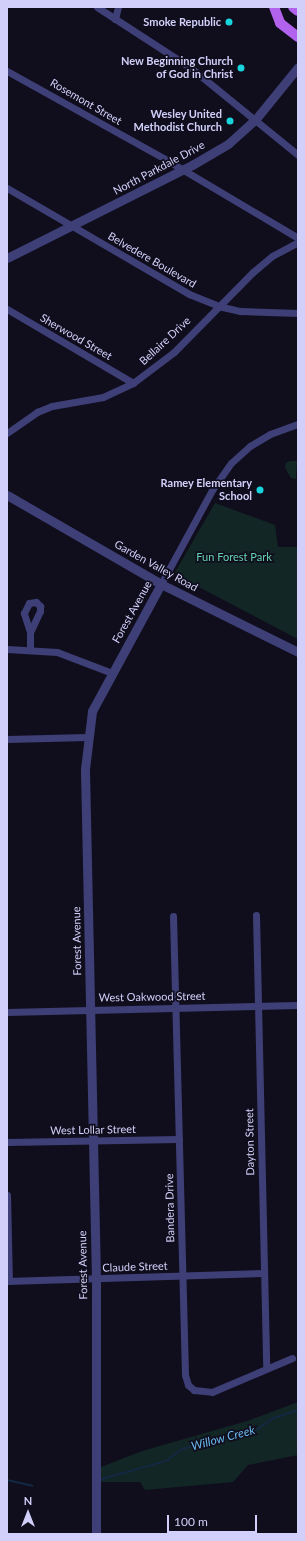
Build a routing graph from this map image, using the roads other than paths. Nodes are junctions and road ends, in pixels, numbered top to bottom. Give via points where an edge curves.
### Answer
1 (97, 7) edge
2 (118, 7) edge
3 (275, 7) edge
4 (284, 7) edge
5 (293, 7) edge
6 (298, 11) edge
7 (115, 19) junction
8 (298, 37) edge
9 (298, 67) edge
10 (7, 71) edge
11 (255, 120) junction
12 (298, 155) edge
13 (181, 170) junction
14 (7, 188) edge
15 (71, 226) junction
16 (298, 238) edge
17 (298, 242) edge
18 (7, 258) edge
19 (218, 306) junction
20 (7, 309) edge
21 (298, 313) edge
22 (133, 383) junction
23 (298, 424) edge
24 (7, 431) edge
25 (7, 495) edge
26 (161, 584) junction
27 (30, 632) dead end
28 (30, 648) junction
29 (7, 649) edge
30 (298, 652) edge
31 (112, 673) junction
32 (87, 737) junction
33 (7, 739) edge
34 (256, 915) dead end
35 (173, 916) dead end
36 (298, 1005) edge
37 (258, 1006) junction
38 (176, 1007) junction
39 (90, 1009) junction
40 (7, 1012) edge
41 (179, 1139) junction
42 (93, 1141) junction
43 (7, 1142) edge
44 (7, 1195) edge
45 (264, 1273) junction
46 (182, 1276) junction
47 (96, 1279) junction
48 (8, 1281) edge
49 (292, 1358) dead end
50 (266, 1368) junction
51 (96, 1534) edge

1 - 7 street
2 - 7 street
3 - 4 main road
3 - 8 main road via 280,23
5 - 6 main road
7 - 11 street via 191,68
9 - 11 street, North Parkdale Drive
10 - 13 street, Rosemont Street
11 - 12 street
11 - 13 street, North Parkdale Drive via 228,144
13 - 15 street, North Parkdale Drive
13 - 16 street, Rosemont Street
14 - 15 street, Belvedere Boulevard
15 - 18 street, North Parkdale Drive
15 - 19 street, Belvedere Boulevard via 189,294
17 - 19 street, Bellaire Drive via 272,256
19 - 21 street, Belvedere Boulevard via 240,311
19 - 22 street, Bellaire Drive via 168,357
20 - 22 street, Sherwood Street
22 - 24 street, Bellaire Drive via 103,396 45,409
23 - 26 street, Forest Avenue via 270,434 250,446 231,463 212,490
25 - 26 street, Garden Valley Road
26 - 30 street, Garden Valley Road
26 - 31 street, Forest Avenue
27 - 28 street
28 - 29 street
28 - 31 street via 80,659
31 - 32 street, Forest Avenue via 92,711
32 - 33 street
32 - 39 street, Forest Avenue via 85,769
34 - 37 street, Dayton Street
35 - 38 street, Bandera Drive
36 - 37 street, West Oakwood Street
37 - 38 street, West Oakwood Street
37 - 45 street, Dayton Street
38 - 39 street, West Oakwood Street
38 - 41 street, Bandera Drive
39 - 40 street, West Oakwood Street
39 - 42 street, Forest Avenue
41 - 42 street, West Lollar Street
41 - 46 street, Bandera Drive
42 - 43 street, West Lollar Street
42 - 47 street, Forest Avenue
44 - 48 street
45 - 46 street, Claude Street
45 - 50 street, Dayton Street
46 - 47 street, Claude Street
46 - 50 street, Bandera Drive via 184,1364 188,1385 201,1392 212,1392
47 - 48 street, Claude Street
47 - 51 street, Forest Avenue
49 - 50 street, Bandera Drive

